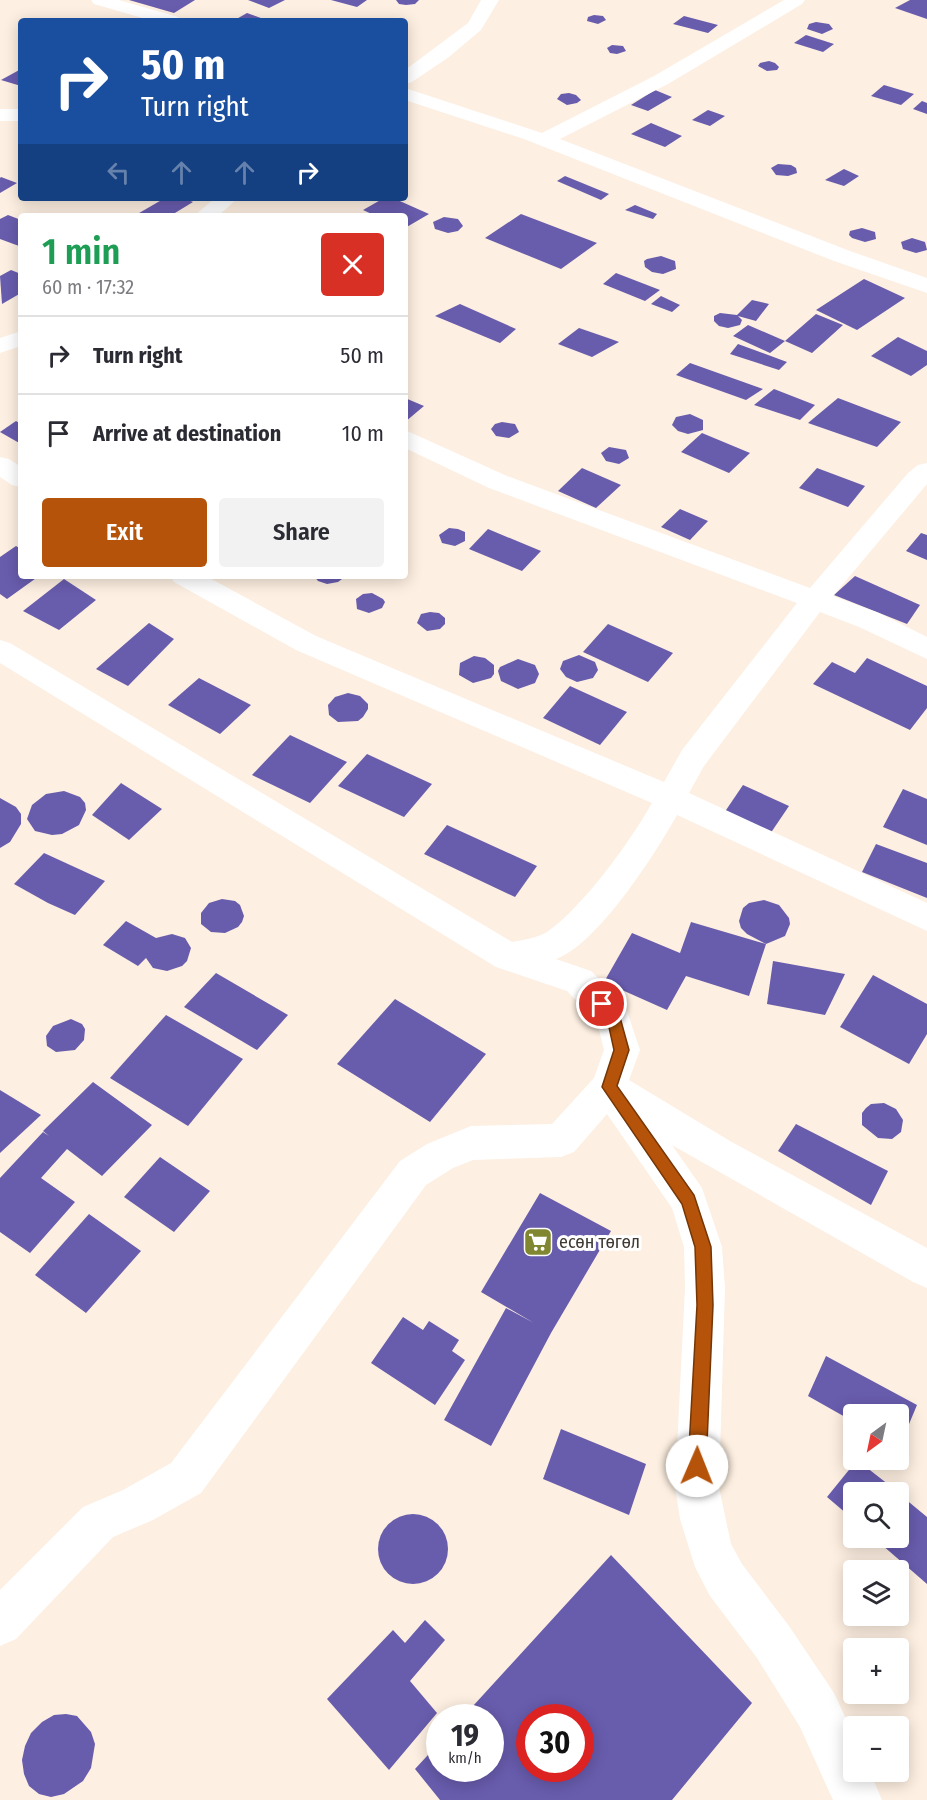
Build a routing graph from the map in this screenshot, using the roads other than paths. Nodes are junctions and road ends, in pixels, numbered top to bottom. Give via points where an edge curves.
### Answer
1 (100, 0) edge
2 (490, 0) edge
3 (796, 0) edge
4 (162, 18) edge
5 (408, 76) edge
6 (408, 95) edge
7 (18, 115) edge
8 (0, 116) edge
9 (543, 140) junction
10 (224, 201) edge
11 (209, 213) edge
12 (927, 286) edge
13 (18, 339) edge
14 (0, 346) edge
15 (408, 439) edge
16 (0, 465) edge
17 (927, 471) edge
18 (18, 477) edge
19 (189, 579) edge
20 (814, 602) junction
21 (927, 649) edge
22 (0, 650) edge
23 (669, 798) junction
24 (927, 918) edge
25 (508, 957) junction
26 (609, 1087) junction
27 (927, 1269) edge
28 (0, 1623) edge
29 (858, 1800) edge

1 - 4 street
2 - 5 street via 476,26
3 - 9 street via 661,80
6 - 9 street
7 - 8 street
9 - 12 street
10 - 11 street
13 - 14 street
15 - 20 street via 498,482
16 - 18 street
17 - 20 street
19 - 23 street via 306,643
20 - 21 street via 869,620
20 - 23 street via 693,758
22 - 25 street
23 - 24 street
23 - 25 street via 648,838 592,911 556,945
25 - 26 street via 579,981 613,1015 622,1050
26 - 27 street via 717,1153
26 - 28 street via 561,1140 471,1143 413,1173 186,1478 98,1522
26 - 29 street via 688,1200 703,1247 697,1487 711,1551 726,1580 817,1710

